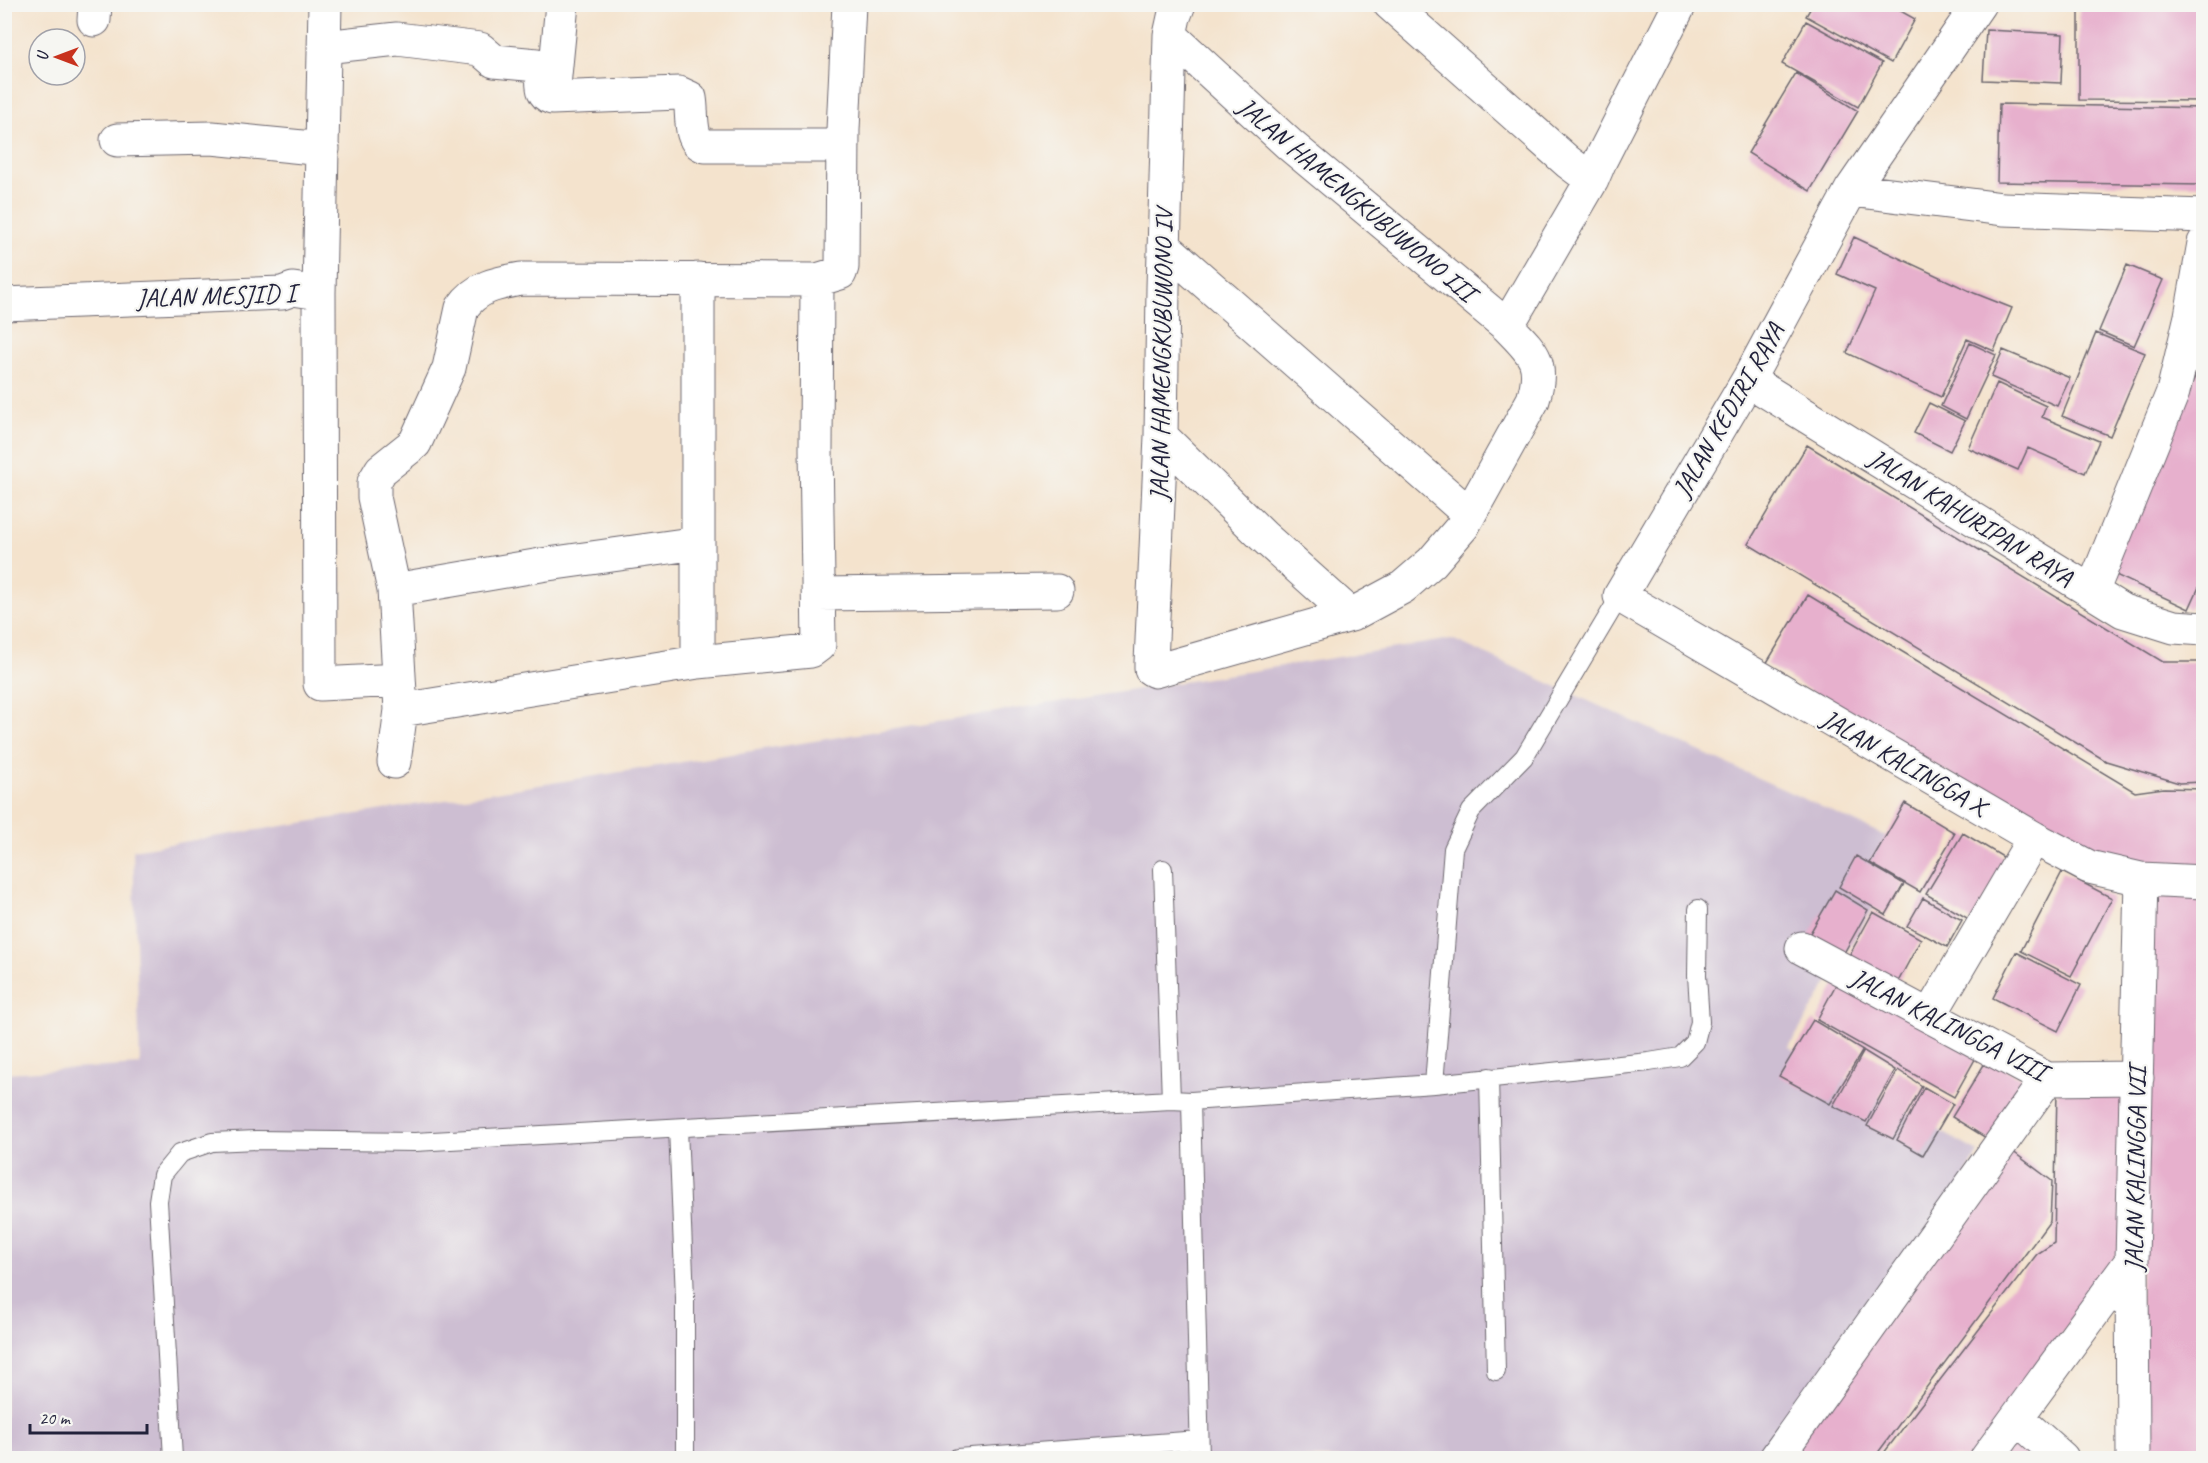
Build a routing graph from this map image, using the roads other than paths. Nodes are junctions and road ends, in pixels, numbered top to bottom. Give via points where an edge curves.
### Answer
1 (325, 4) edge
2 (562, 4) edge
3 (849, 4) edge
4 (1179, 4) edge
5 (1390, 4) edge
6 (1680, 4) edge
7 (1980, 4) edge
8 (1170, 35) junction
9 (324, 47) junction
10 (552, 98) junction
11 (117, 140) dead end
12 (843, 146) junction
13 (323, 149) junction
14 (1592, 180) junction
15 (1851, 190) junction
16 (2204, 216) edge
17 (2204, 243) edge
18 (1164, 246) junction
19 (829, 276) junction
20 (698, 279) junction
21 (319, 293) junction
22 (4, 304) edge
23 (1507, 326) junction
24 (1748, 380) junction
25 (1161, 436) junction
26 (1469, 514) junction
27 (698, 543) junction
28 (394, 590) junction
29 (1057, 591) dead end
30 (2092, 592) junction
31 (819, 594) junction
32 (1620, 596) junction
33 (1351, 615) junction
34 (2204, 629) edge
35 (698, 662) junction
36 (400, 695) junction
37 (394, 762) dead end
38 (2034, 838) junction
39 (1162, 869) dead end
40 (2141, 879) junction
41 (2204, 882) edge
42 (1698, 909) dead end
43 (1802, 948) dead end
44 (1930, 1015) junction
45 (1489, 1077) junction
46 (2047, 1078) junction
47 (2137, 1078) junction
48 (1434, 1084) junction
49 (1171, 1101) junction
50 (1191, 1101) junction
51 (678, 1128) junction
52 (2132, 1260) junction
53 (1496, 1371) dead end
54 (2017, 1418) junction
55 (1199, 1440) junction
56 (173, 1458) edge
57 (685, 1458) edge
58 (957, 1458) edge
59 (1200, 1458) edge
60 (1776, 1458) edge
61 (1987, 1458) edge
62 (2062, 1458) edge
63 (2133, 1458) edge

1 - 9 street, JALAN MESJID I
2 - 10 street
3 - 12 street
4 - 8 street, JALAN HAMENGKUBUWONO IV
5 - 14 street
6 - 14 street
7 - 15 street, JALAN KEDIRI RAYA
8 - 18 street, JALAN HAMENGKUBUWONO IV
8 - 23 street, JALAN HAMENGKUBUWONO III via 1290,146
9 - 10 street via 397,39 480,48 494,62 537,65 543,73 543,91
9 - 13 street, JALAN MESJID I
10 - 12 street via 679,93 690,98 694,139 699,144
11 - 13 street via 212,138
12 - 19 street via 842,267
13 - 21 street, JALAN MESJID I
14 - 23 street
15 - 16 street via 2002,209
15 - 24 street, JALAN KEDIRI RAYA
17 - 30 street via 2173,392
18 - 25 street, JALAN HAMENGKUBUWONO IV
18 - 26 street
19 - 20 street
19 - 31 street via 816,449
20 - 27 street
20 - 28 street via 521,279 493,284 467,300 449,368 416,443 381,470 374,482
21 - 22 street, JALAN MESJID I via 293,289 282,293
21 - 36 street via 320,684
23 - 26 street, JALAN HAMENGKUBUWONO III via 1534,356 1539,379 1533,400
24 - 30 street, JALAN KAHURIPAN RAYA
24 - 32 street, JALAN KEDIRI RAYA
25 - 33 street
25 - 33 street, JALAN HAMENGKUBUWONO IV via 1151,669
26 - 33 street via 1432,562 1403,587
27 - 28 street
27 - 35 street
28 - 36 street
29 - 31 street
30 - 34 street, JALAN KAHURIPAN RAYA via 2123,611 2174,627
31 - 35 street via 819,645 811,651
32 - 38 street, JALAN KALINGGA X
32 - 48 lane, JALAN KEDIRI RAYA via 1524,757 1471,811 1453,849
35 - 36 street
36 - 37 street
38 - 40 street, JALAN KALINGGA X via 2089,867
38 - 44 street
39 - 49 lane
40 - 41 street, JALAN KALINGGA X
40 - 47 street, JALAN KALINGGA VII
42 - 45 lane via 1696,975 1700,1022 1695,1042 1680,1057
43 - 44 street, JALAN KALINGGA VIII
44 - 46 street, JALAN KALINGGA VIII
45 - 48 lane
45 - 53 lane
46 - 47 street, JALAN KALINGGA VIII
46 - 60 street
47 - 52 street, JALAN KALINGGA VII
48 - 50 lane
49 - 50 lane
49 - 51 lane
50 - 55 lane
51 - 56 lane via 415,1143 256,1140 212,1143 180,1154 162,1175 158,1201
51 - 57 lane via 685,1298
52 - 54 street
52 - 63 street, JALAN KALINGGA VII
54 - 61 street
54 - 62 street
55 - 58 lane
55 - 59 lane

